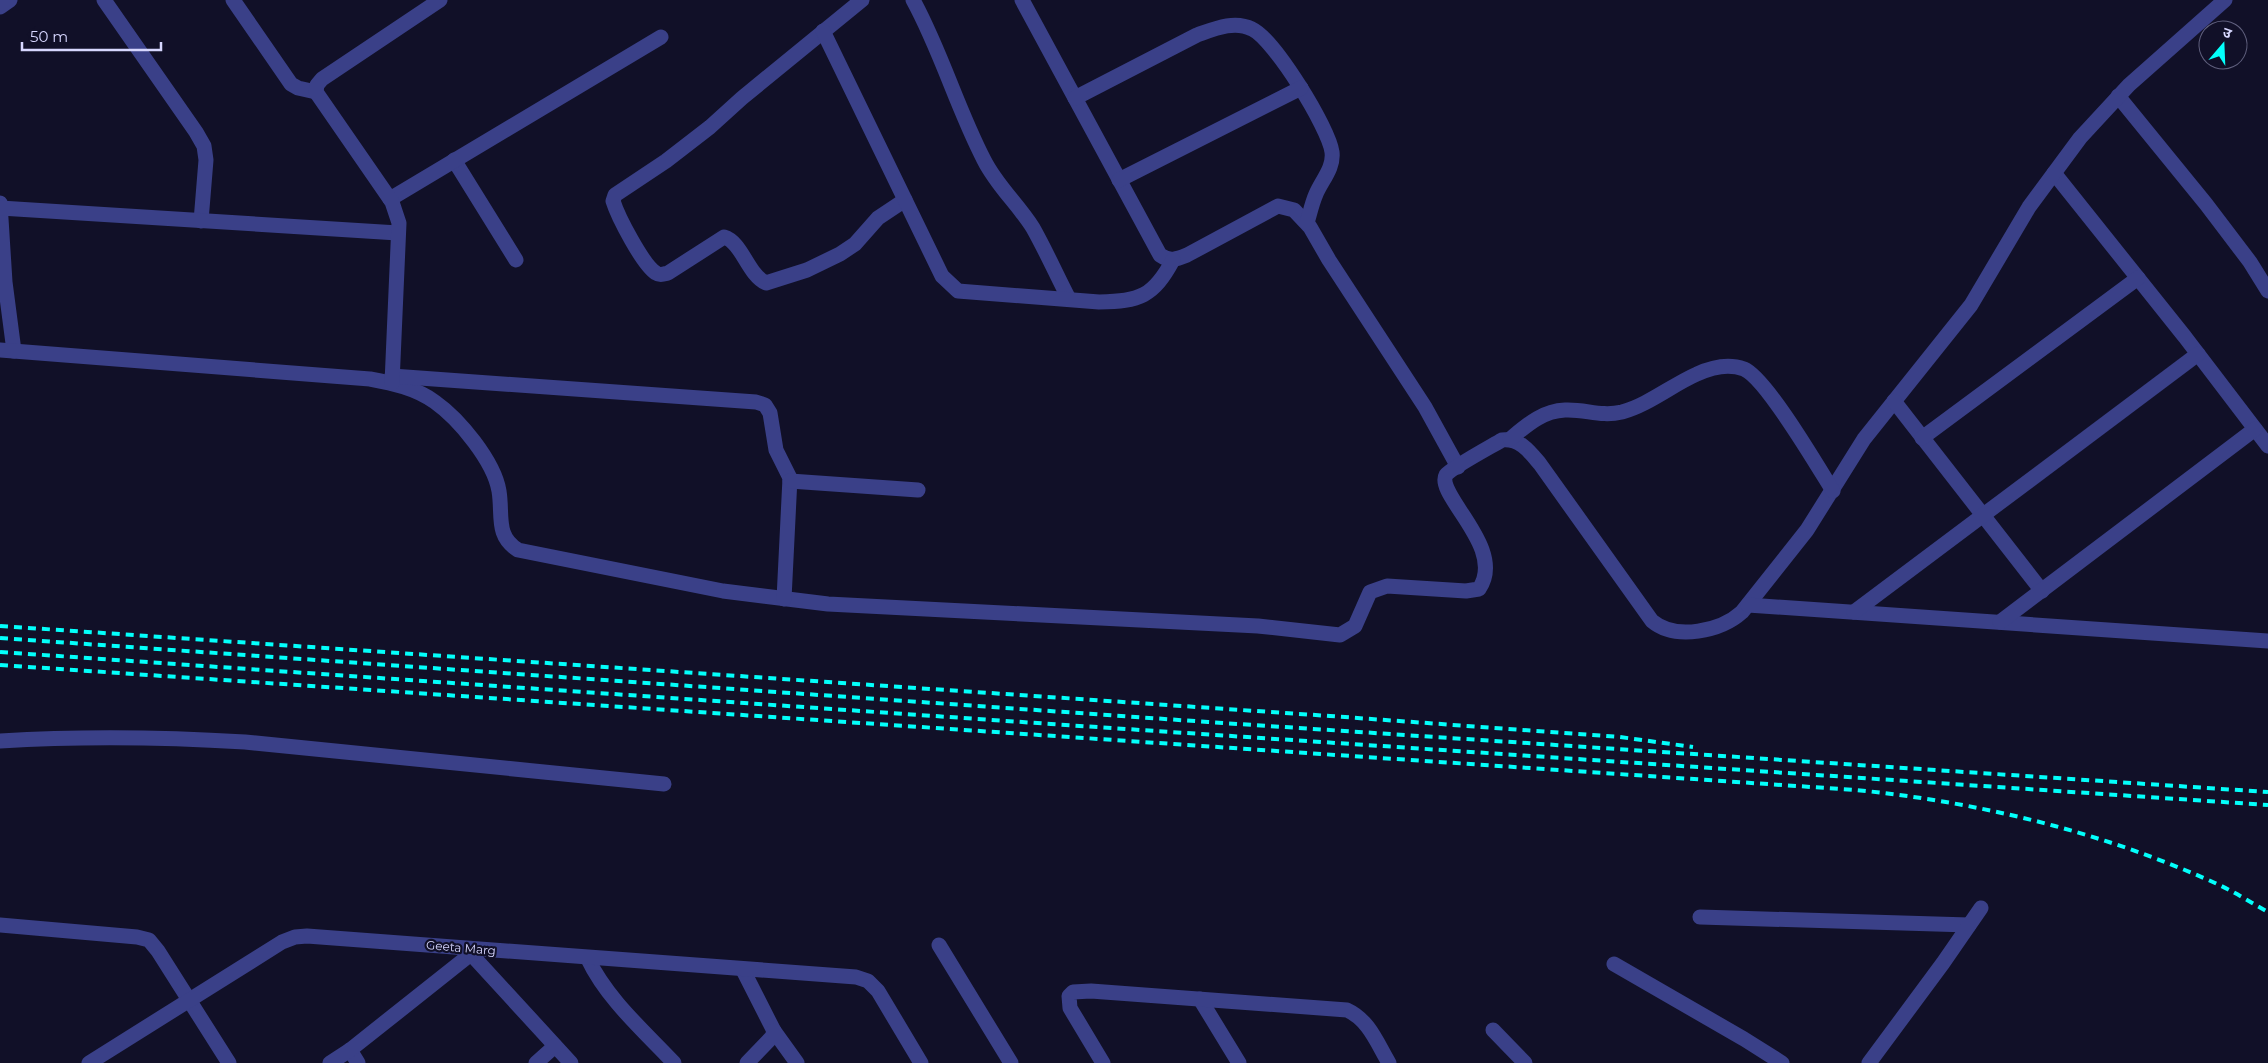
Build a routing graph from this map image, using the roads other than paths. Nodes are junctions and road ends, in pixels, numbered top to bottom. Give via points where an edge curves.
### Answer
1 (10, 0) edge
2 (104, 0) edge
3 (234, 0) edge
4 (440, 0) edge
5 (913, 0) edge
6 (1022, 0) edge
7 (2225, 0) edge
8 (859, 1) edge
9 (0, 7) edge
10 (823, 31) junction
11 (661, 37) dead end
12 (1301, 88) junction
13 (316, 92) junction
14 (2118, 96) junction
15 (1075, 98) junction
16 (454, 160) junction
17 (2054, 173) junction
18 (1119, 180) junction
19 (390, 199) junction
20 (905, 200) junction
21 (1, 206) edge
22 (200, 221) junction
23 (1307, 223) junction
24 (398, 233) junction
25 (516, 260) dead end
26 (1173, 260) junction
27 (2138, 278) junction
28 (2268, 291) edge
29 (1069, 299) junction
30 (7, 350) edge
31 (2198, 354) junction
32 (392, 380) junction
33 (1894, 401) junction
34 (2255, 429) junction
35 (1922, 438) junction
36 (1510, 439) junction
37 (2268, 446) edge
38 (1458, 467) junction
39 (790, 481) junction
40 (918, 490) dead end
41 (1834, 491) junction
42 (1983, 516) junction
43 (2042, 591) junction
44 (784, 599) junction
45 (1748, 605) junction
46 (1854, 612) junction
47 (2000, 622) junction
48 (2268, 641) edge
49 (0, 741) edge
50 (664, 784) dead end
51 (1981, 908) dead end
52 (1700, 917) dead end
53 (0, 925) edge
54 (1969, 925) junction
55 (939, 946) dead end
56 (473, 952) junction
57 (588, 959) junction
58 (1614, 964) dead end
59 (743, 970) junction
60 (1200, 999) junction
61 (190, 1000) junction
62 (1494, 1030) dead end
63 (774, 1031) junction
64 (555, 1046) junction
65 (350, 1050) junction
66 (89, 1063) edge
67 (229, 1063) edge
68 (330, 1063) edge
69 (358, 1063) edge
70 (536, 1063) edge
71 (571, 1063) edge
72 (674, 1063) edge
73 (747, 1063) edge
74 (797, 1063) edge
75 (922, 1063) edge
76 (1011, 1063) edge
77 (1103, 1063) edge
78 (1239, 1063) edge
79 (1389, 1063) edge
80 (1526, 1063) edge
81 (1782, 1063) edge
82 (1869, 1063) edge

1 - 9 street
2 - 22 street via 204,146 206,160
3 - 13 street via 292,84
4 - 13 street via 322,79
5 - 29 street via 984,161 997,184 1033,229
6 - 15 street
7 - 14 street
8 - 10 street
10 - 20 street
10 - 20 street via 710,127 615,195 615,206 638,251 656,274 668,272 724,237 734,244 758,278 766,283 840,254 855,244 878,218
11 - 16 street
12 - 15 street via 1265,37 1251,28 1233,25 1197,35
12 - 18 street
12 - 23 street via 1329,140 1332,152 1327,175 1317,192
13 - 19 street
14 - 17 street
14 - 28 street via 2206,204
15 - 18 street
16 - 19 street
16 - 25 street
17 - 27 street
17 - 33 street via 2029,207 1971,305
18 - 26 street via 1160,256
19 - 24 street via 397,212
20 - 29 street via 942,276 958,291
21 - 22 street
21 - 30 street
22 - 24 street
23 - 26 street via 1294,210 1278,206
23 - 38 street via 1425,407
24 - 32 street
26 - 29 street via 1158,285 1147,294 1119,302
27 - 31 street
27 - 35 street
30 - 32 street
31 - 34 street
31 - 42 street
32 - 39 street via 756,402 765,405 770,413 776,450
32 - 44 street via 435,402 465,430 487,461 499,490 502,531 507,544 518,550 706,588
33 - 35 street
33 - 41 street via 1864,439
34 - 37 street
34 - 43 street
35 - 42 street
36 - 38 street via 1502,440
36 - 41 street via 1534,418 1567,410 1604,414 1623,412 1697,374 1720,366 1732,366 1745,369 1764,385
36 - 45 street via 1525,447 1540,464 1643,610 1657,625 1679,631 1704,631 1731,621
38 - 44 street via 1447,474 1445,485 1480,543 1484,572 1479,589 1376,588 1367,596 1355,626 1340,635 1258,626
39 - 40 street
39 - 44 street
41 - 45 street
42 - 43 street
42 - 46 street
43 - 47 street
45 - 46 street
46 - 47 street
47 - 48 street
49 - 50 street via 121,737 235,741
51 - 54 street
52 - 54 street
53 - 61 street via 148,940
54 - 82 street
55 - 76 street
56 - 57 street, Geeta Marg
56 - 61 street, Geeta Marg via 325,937 295,937
56 - 64 street
56 - 65 street
57 - 59 street, Geeta Marg
57 - 72 street via 611,995
58 - 81 street
59 - 63 street
59 - 75 street, Geeta Marg via 856,977 868,981 878,991
60 - 77 street via 1073,992 1069,996 1070,1008
60 - 78 street
60 - 79 street via 1347,1010 1358,1015 1368,1026
61 - 66 street, Geeta Marg
61 - 67 street
62 - 80 street
63 - 73 street
63 - 74 street
64 - 70 street
64 - 71 street
65 - 68 street
65 - 69 street

